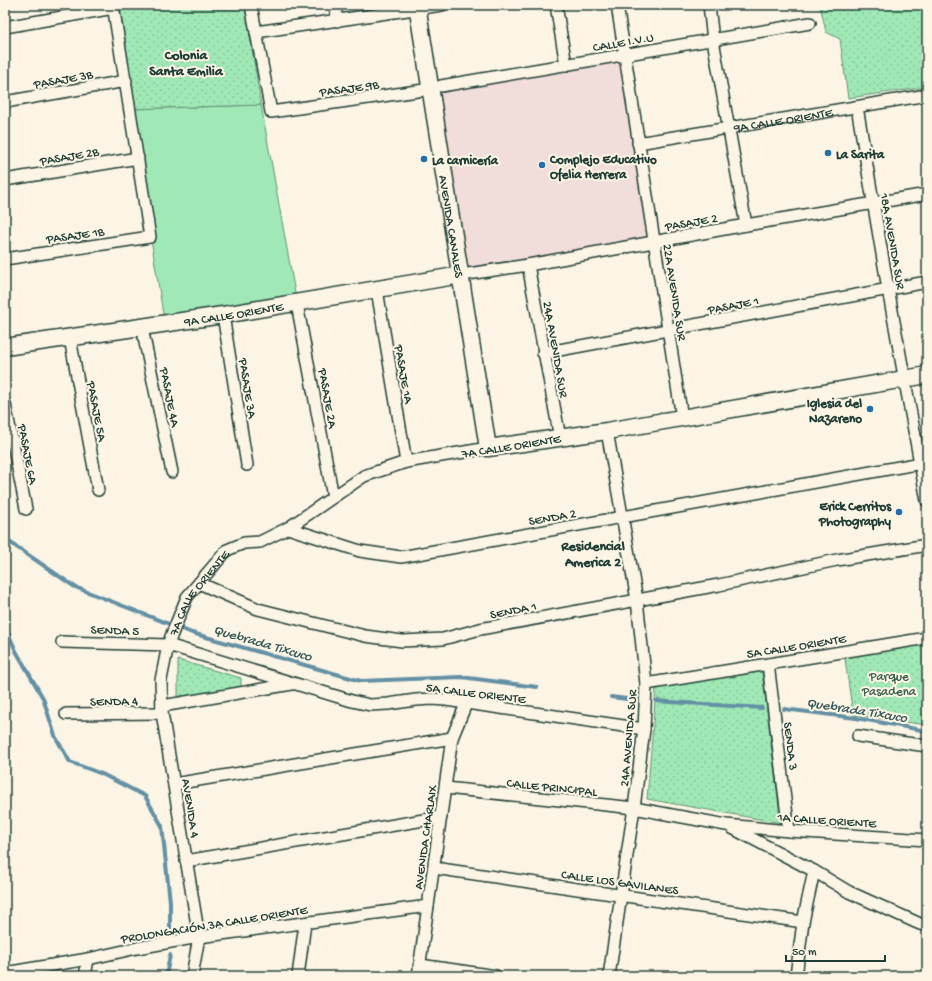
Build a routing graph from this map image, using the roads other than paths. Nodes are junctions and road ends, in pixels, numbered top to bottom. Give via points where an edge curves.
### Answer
1 (252, 5) edge
2 (335, 5) edge
3 (442, 5) edge
4 (556, 5) edge
5 (617, 5) edge
6 (709, 5) edge
7 (114, 7) edge
8 (417, 7) edge
9 (337, 21) junction
10 (810, 23) dead end
11 (5, 27) edge
12 (256, 32) junction
13 (713, 40) junction
14 (624, 55) junction
15 (566, 65) junction
16 (126, 81) junction
17 (436, 88) junction
18 (927, 95) edge
19 (5, 102) edge
20 (857, 107) junction
21 (729, 128) junction
22 (638, 143) junction
23 (138, 158) junction
24 (5, 180) edge
25 (927, 194) edge
26 (874, 204) junction
27 (746, 225) junction
28 (654, 242) junction
29 (5, 259) edge
30 (528, 265) junction
31 (460, 275) junction
32 (927, 282) edge
33 (888, 289) junction
34 (376, 290) junction
35 (297, 304) junction
36 (223, 315) junction
37 (142, 328) junction
38 (668, 330) junction
39 (70, 338) junction
40 (5, 347) edge
41 (543, 353) junction
42 (927, 375) edge
43 (904, 379) junction
44 (5, 404) edge
45 (682, 418) junction
46 (607, 431) junction
47 (560, 438) junction
48 (488, 448) junction
49 (406, 462) junction
50 (924, 463) edge
51 (247, 465) dead end
52 (172, 472) dead end
53 (98, 490) dead end
54 (333, 497) junction
55 (927, 501) edge
56 (26, 509) dead end
57 (622, 517) junction
58 (288, 528) junction
59 (927, 545) edge
60 (199, 583) junction
61 (637, 600) junction
62 (927, 638) edge
63 (170, 640) junction
64 (62, 642) dead end
65 (768, 664) junction
66 (295, 684) junction
67 (646, 684) junction
68 (466, 704) junction
69 (162, 710) junction
70 (66, 714) dead end
71 (644, 729) junction
72 (858, 736) dead end
73 (452, 738) junction
74 (927, 746) edge
75 (174, 784) junction
76 (446, 788) junction
77 (634, 808) junction
78 (441, 817) junction
79 (726, 825) junction
80 (788, 831) junction
81 (927, 840) edge
82 (186, 856) junction
83 (434, 868) junction
84 (814, 871) junction
85 (621, 895) junction
86 (428, 906) junction
87 (803, 922) junction
88 (305, 923) junction
89 (927, 925) edge
90 (198, 938) junction
91 (88, 960) junction
92 (420, 965) junction
93 (5, 973) edge
94 (85, 976) edge
95 (192, 976) edge
96 (298, 976) edge
97 (418, 976) edge
98 (496, 976) edge
99 (609, 976) edge
100 (796, 976) edge

1 - 12 street
2 - 9 street
3 - 8 street
4 - 15 street
5 - 14 street, 22A AVENIDA SUR
6 - 13 street
7 - 11 street
7 - 16 street
8 - 9 street
8 - 17 street, AVENIDA CANALES
9 - 12 street
10 - 13 street, CALLE I.V.U
12 - 17 street, PASAJE 9B via 271,112
13 - 14 street, CALLE I.V.U
13 - 21 street
14 - 15 street, CALLE I.V.U
14 - 22 street, 22A AVENIDA SUR
15 - 17 street, CALLE I.V.U
16 - 19 street, PASAJE 3B
16 - 23 street
17 - 31 street, AVENIDA CANALES
18 - 20 street, 9A CALLE ORIENTE
20 - 21 street, 9A CALLE ORIENTE
20 - 26 street, 18A AVENIDA SUR
21 - 22 street, 9A CALLE ORIENTE
21 - 27 street
22 - 28 street, 22A AVENIDA SUR
23 - 24 street, PASAJE 2B
23 - 29 street, PASAJE 1B via 150,237
25 - 26 street, PASAJE 2
26 - 27 street, PASAJE 2
26 - 33 street, 18A AVENIDA SUR
27 - 28 street, PASAJE 2
28 - 30 street, PASAJE 2
28 - 38 street, 22A AVENIDA SUR
30 - 31 street, PASAJE 2
30 - 41 street, 24A AVENIDA SUR
31 - 34 street, 9A CALLE ORIENTE
31 - 48 street, AVENIDA CANALES
32 - 33 street, PASAJE 1
33 - 38 street, PASAJE 1
33 - 43 street, 18A AVENIDA SUR
34 - 35 street, 9A CALLE ORIENTE
34 - 49 street, PASAJE 1A
35 - 36 street, 9A CALLE ORIENTE
35 - 54 street, PASAJE 2A
36 - 37 street, 9A CALLE ORIENTE
36 - 51 street, PASAJE 3A
37 - 39 street, 9A CALLE ORIENTE
37 - 52 street, PASAJE 4A
38 - 41 street, PASAJE 1
38 - 45 street, 22A AVENIDA SUR
39 - 40 street, 9A CALLE ORIENTE
39 - 53 street, PASAJE 5A
41 - 47 street, 24A AVENIDA SUR
42 - 43 street, 7A CALLE ORIENTE
43 - 45 street, 7A CALLE ORIENTE
43 - 50 street, 18A AVENIDA SUR
44 - 56 street, PASAJE 6A
45 - 46 street, 7A CALLE ORIENTE
46 - 47 street, 7A CALLE ORIENTE
46 - 57 street, 24A AVENIDA SUR
47 - 48 street, 7A CALLE ORIENTE
48 - 49 street, 7A CALLE ORIENTE
49 - 54 street, 7A CALLE ORIENTE via 364,476
50 - 55 street, 18A AVENIDA SUR
50 - 57 street, SENDA 2
54 - 58 street, 7A CALLE ORIENTE
57 - 58 street, SENDA 2 via 401,557 360,551
57 - 61 street, 24A AVENIDA SUR
58 - 60 street, 7A CALLE ORIENTE via 260,542 244,543 227,550
59 - 61 street, SENDA 1 via 837,560
60 - 61 street, SENDA 1 via 258,609 365,636 402,641 443,639 480,629
60 - 63 street, 7A CALLE ORIENTE via 187,597
61 - 67 street, 24A AVENIDA SUR
62 - 65 street, 5A CALLE ORIENTE
63 - 64 street, SENDA 5
63 - 66 street, 5A CALLE ORIENTE
63 - 69 street, AVENIDA 4 via 161,680
65 - 67 street, 5A CALLE ORIENTE
65 - 80 street, SENDA 3
66 - 68 street, 5A CALLE ORIENTE via 370,704 431,699
66 - 69 street, SENDA 4
67 - 71 street, 24A AVENIDA SUR
68 - 71 street, 5A CALLE ORIENTE
68 - 73 street, AVENIDA CHARLAIX
69 - 70 street, SENDA 4
69 - 75 street, AVENIDA 4
71 - 77 street, 24A AVENIDA SUR
72 - 74 street
73 - 75 street
73 - 76 street, AVENIDA CHARLAIX
75 - 82 street, AVENIDA 4
76 - 77 street, CALLE PRINCIPAL
76 - 78 street, AVENIDA CHARLAIX
77 - 79 street, CALLE PRINCIPAL
77 - 85 street, 24A AVENIDA SUR
78 - 82 street
78 - 83 street, AVENIDA CHARLAIX
79 - 80 street, 1A CALLE ORIENTE
79 - 84 street
80 - 81 street, 1A CALLE ORIENTE
82 - 90 street, AVENIDA 4
83 - 85 street, CALLE LOS GAVILANES
83 - 86 street, AVENIDA CHARLAIX
84 - 87 street
84 - 89 street via 850,892
85 - 87 street, CALLE LOS GAVILANES
85 - 99 street, 24A AVENIDA SUR
86 - 88 street, PROLONGACIÓN 3A CALLE ORIENTE
86 - 92 street, AVENIDA CHARLAIX
87 - 100 street
88 - 90 street, PROLONGACIÓN 3A CALLE ORIENTE
88 - 96 street
90 - 91 street, PROLONGACIÓN 3A CALLE ORIENTE via 137,948
90 - 95 street, AVENIDA 4
91 - 93 street, PROLONGACIÓN 3A CALLE ORIENTE
91 - 94 street
92 - 97 street, AVENIDA CHARLAIX
92 - 98 street

